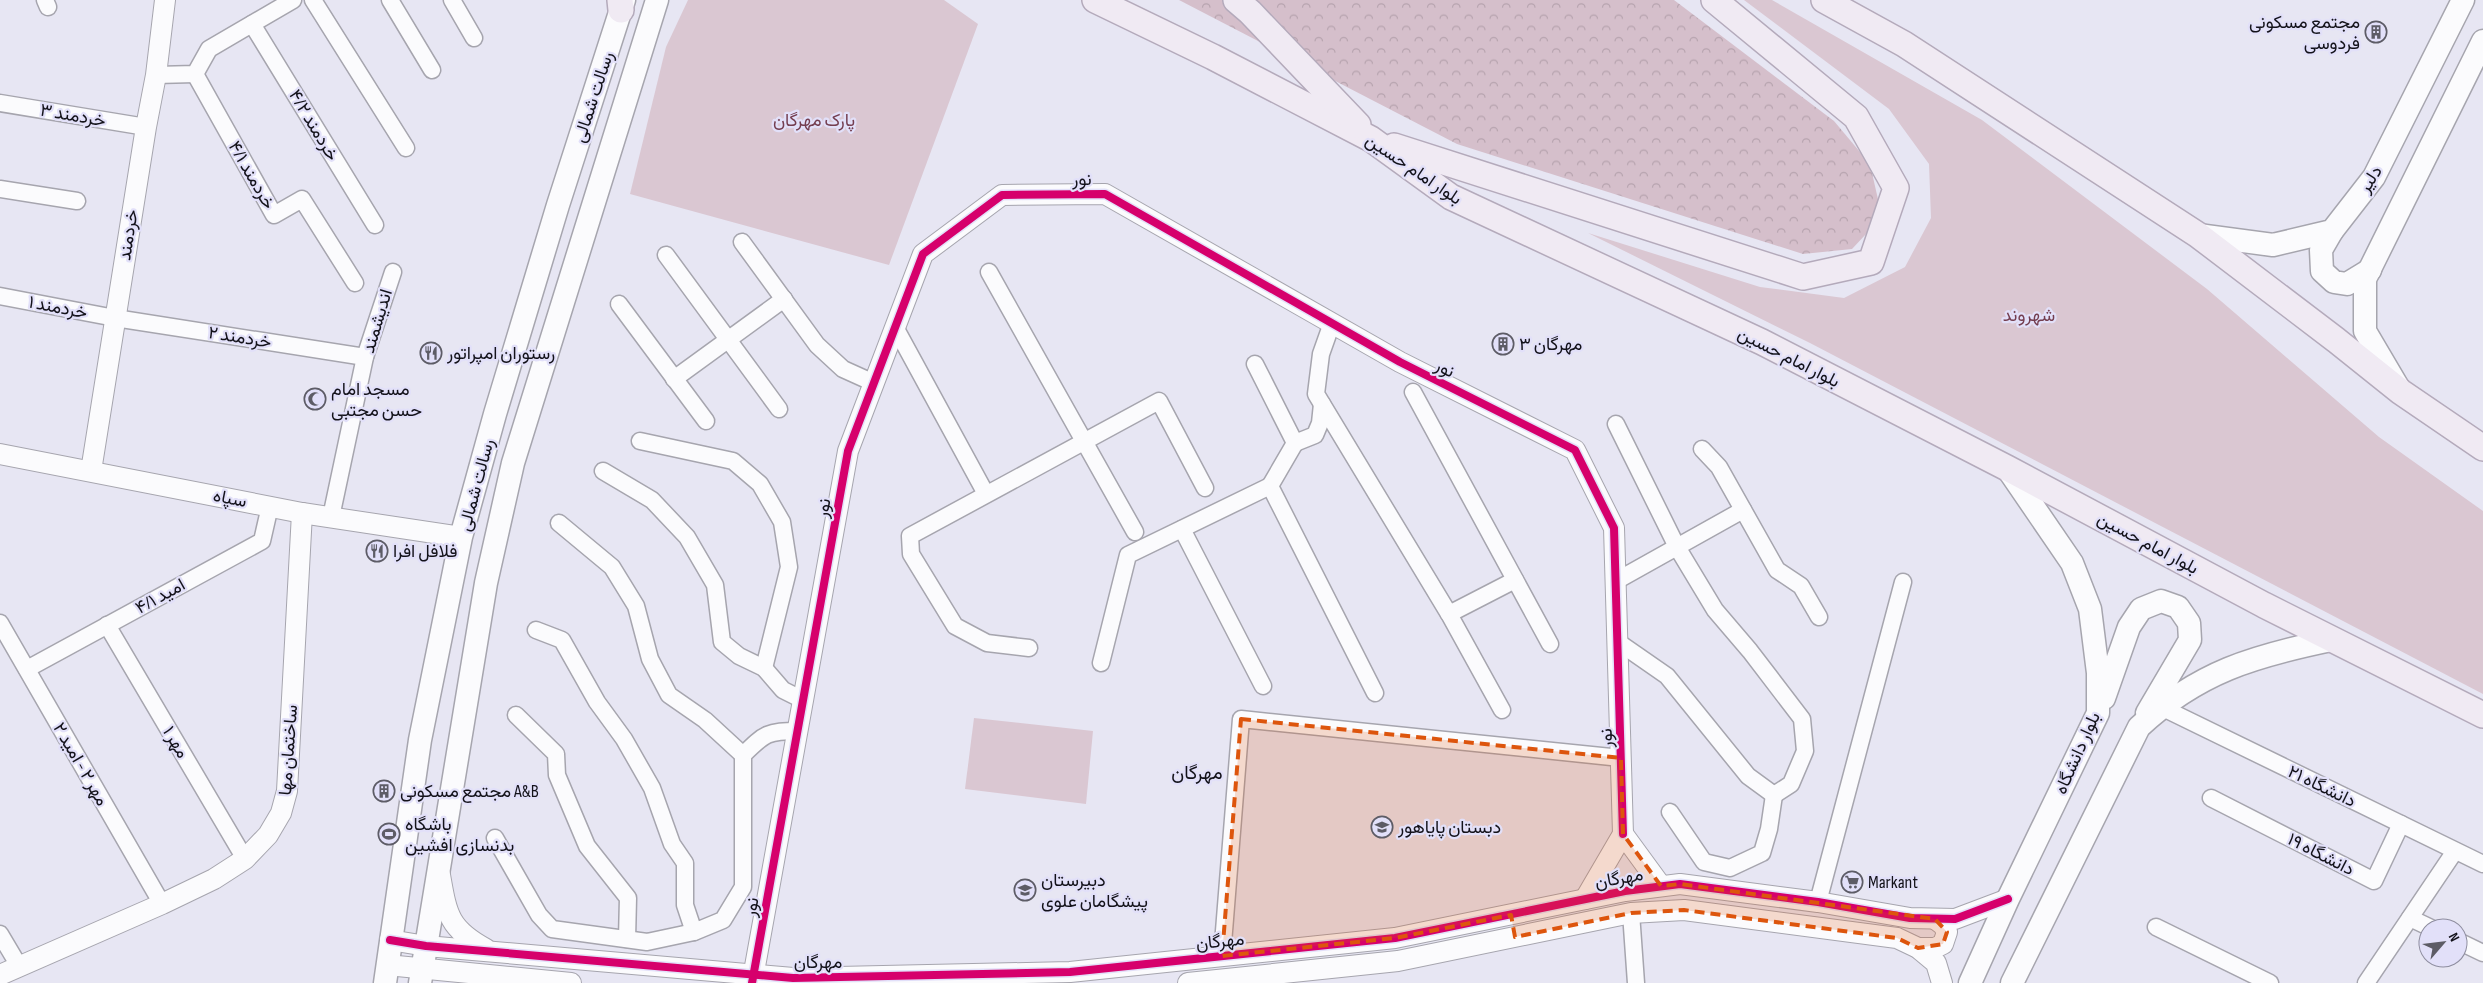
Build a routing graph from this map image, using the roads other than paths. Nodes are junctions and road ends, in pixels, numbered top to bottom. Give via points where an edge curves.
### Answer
1 (165, 0) edge
2 (293, 0) edge
3 (313, 0) edge
4 (390, 0) edge
5 (452, 0) edge
6 (657, 0) edge
7 (1095, 0) edge
8 (1236, 0) edge
9 (1714, 0) edge
10 (1824, 0) edge
11 (2463, 0) edge
12 (621, 3) edge
13 (252, 24) junction
14 (474, 38) dead end
15 (2483, 41) edge
16 (432, 70) dead end
17 (195, 74) junction
18 (156, 75) junction
19 (0, 103) edge
20 (146, 128) junction
21 (1371, 139) junction
22 (406, 148) dead end
23 (0, 189) edge
24 (77, 201) dead end
25 (376, 225) dead end
26 (2332, 231) junction
27 (2198, 235) junction
28 (742, 242) dead end
29 (666, 255) dead end
30 (2370, 270) junction
31 (392, 272) dead end
32 (989, 272) dead end
33 (355, 283) dead end
34 (0, 296) edge
35 (784, 300) junction
36 (619, 304) dead end
37 (115, 318) junction
38 (1332, 323) junction
39 (895, 327) junction
40 (728, 340) junction
41 (366, 357) junction
42 (1255, 364) dead end
43 (674, 379) junction
44 (874, 383) junction
45 (1413, 392) dead end
46 (2402, 392) junction
47 (1322, 404) junction
48 (779, 409) dead end
49 (706, 422) dead end
50 (1616, 424) dead end
51 (640, 441) dead end
52 (1084, 441) junction
53 (1295, 443) junction
54 (2483, 448) edge
55 (1702, 449) dead end
56 (0, 454) edge
57 (2007, 468) junction
58 (92, 471) junction
59 (603, 471) dead end
60 (1270, 486) junction
61 (1205, 488) dead end
62 (986, 494) junction
63 (270, 506) junction
64 (1744, 510) junction
65 (302, 513) junction
66 (332, 516) junction
67 (559, 523) dead end
68 (1182, 529) junction
69 (1135, 532) dead end
70 (461, 538) junction
71 (1677, 547) junction
72 (1515, 580) junction
73 (1616, 581) junction
74 (1903, 582) dead end
75 (1449, 614) junction
76 (1819, 617) dead end
77 (0, 623) edge
78 (107, 625) junction
79 (536, 630) dead end
80 (2331, 640) junction
81 (1618, 642) junction
82 (1550, 644) dead end
83 (1029, 648) dead end
84 (1101, 663) dead end
85 (764, 668) junction
86 (26, 669) junction
87 (1263, 686) dead end
88 (1375, 693) dead end
89 (804, 700) junction
90 (2161, 707) junction
91 (1502, 710) dead end
92 (2098, 713) junction
93 (516, 715) dead end
94 (2483, 715) edge
95 (2139, 727) junction
96 (798, 731) junction
97 (743, 755) junction
98 (1621, 758) junction
99 (1774, 795) junction
100 (2211, 798) dead end
101 (1670, 812) dead end
102 (2401, 824) junction
103 (1623, 834) junction
104 (495, 838) dead end
105 (2455, 850) junction
106 (245, 859) junction
107 (2483, 864) edge
108 (439, 866) junction
109 (1661, 886) junction
110 (1586, 899) junction
111 (2008, 899) junction
112 (1818, 902) junction
113 (162, 904) junction
114 (1631, 914) junction
115 (1511, 915) junction
116 (2410, 918) junction
117 (1935, 919) junction
118 (2418, 922) edge
119 (2156, 928) dead end
120 (694, 932) junction
121 (0, 934) edge
122 (1515, 937) junction
123 (627, 939) junction
124 (390, 940) junction
125 (426, 946) junction
126 (2468, 946) edge
127 (1918, 948) junction
128 (490, 952) junction
129 (2483, 953) edge
130 (1222, 956) junction
131 (19, 966) junction
132 (0, 974) edge
133 (386, 974) edge
134 (421, 976) edge
135 (484, 979) edge
136 (753, 979) edge
137 (571, 983) edge
138 (1188, 983) edge
139 (1636, 983) edge
140 (1942, 983) edge
141 (1970, 983) edge
142 (2012, 983) edge
143 (2270, 983) edge
144 (2366, 983) edge

1 - 18 street, خردمند
2 - 13 street
3 - 22 street
4 - 16 street
5 - 14 street
6 - 108 main road, رسالت شمالی via 513,463 486,583
7 - 21 main road, بلوار امام حسین
8 - 21 main road
9 - 21 main road via 1856,117 1896,188 1871,262 1803,277
10 - 27 main road via 1904,44
11 - 26 main road, دلیر via 2374,177
12 - 70 main road, رسالت شمالی via 535,281
13 - 17 street via 209,49
13 - 25 street, خردمند ۴/۲
15 - 30 main road
17 - 18 street
17 - 33 street, خردمند ۴/۱ via 274,215 302,198
18 - 20 street, خردمند
19 - 20 street, خردمند ۳
20 - 37 street, خردمند
21 - 57 main road, بلوار امام حسین via 1452,197 1762,342
23 - 24 street
26 - 27 main road via 2273,245
26 - 30 main road, دلیر via 2321,250 2322,271 2334,282 2347,284
27 - 46 main road
28 - 35 street
29 - 40 street
30 - 46 main road via 2366,279 2364,331
31 - 41 street, اندیشمند
32 - 52 street
34 - 37 street, خردمند ۱
35 - 40 street
35 - 44 street via 817,345 844,369
36 - 43 street
37 - 41 street, خردمند ۲
37 - 58 street, خردمند
38 - 39 street, نور via 1105,194 1002,195 923,254
38 - 47 street via 1321,354 1316,394
38 - 73 street, نور via 1400,362 1575,450 1614,528
39 - 44 street, نور
39 - 62 street
40 - 43 street
40 - 48 street
41 - 66 street, اندیشمند
42 - 53 street
43 - 49 street
44 - 89 street, نور via 848,451
45 - 72 street
46 - 54 main road
47 - 53 street via 1315,436
47 - 75 street
50 - 71 street
51 - 85 street via 734,461 760,484 782,522 789,567
52 - 61 street via 1159,400
52 - 62 street
52 - 69 street
53 - 60 street
55 - 64 street via 1719,467
56 - 58 street, سپاه
57 - 80 main road, بلوار امام حسین
57 - 92 main road, بلوار دانشگاه via 2072,563 2090,609 2098,673
58 - 63 street, سپاه
59 - 85 street via 652,500 687,538 715,585 722,642 739,656
60 - 68 street
60 - 88 street
62 - 83 street via 910,536 911,554 955,626 986,642
63 - 65 street, سپاه
63 - 78 street, امید ۴/۱ via 262,541
64 - 71 street
64 - 76 street via 1777,570 1801,586
65 - 66 street, سپاه
65 - 106 street, ساختمان مها via 287,791 281,813 268,835
66 - 70 street, سپاه
67 - 97 street via 612,567 636,606 650,659 670,695 706,720
68 - 84 street via 1128,555
68 - 87 street
70 - 124 main road, رسالت شمالی via 420,740
71 - 73 street
71 - 99 street via 1715,610 1802,718 1804,751 1791,784
72 - 75 street
72 - 82 street
73 - 81 street, نور
74 - 112 street
75 - 91 street
77 - 86 street, مهر ۲ - امید ۲
78 - 86 street, امید ۴/۱
78 - 106 street, مهر ۱
79 - 120 street via 562,640 652,788 672,844 685,863 685,905
80 - 90 main road via 2257,658 2208,676
80 - 94 main road, بلوار امام حسین
81 - 98 street, نور
81 - 99 street via 1667,676 1748,776
85 - 89 street via 783,690
86 - 113 street, مهر ۲ - امید ۲
89 - 96 street, نور
90 - 95 main road
90 - 102 street, دانشگاه ۲۱
92 - 95 main road via 2129,627 2141,609 2161,601 2178,607 2189,623 2190,640
92 - 111 main road, بلوار دانشگاه
93 - 123 street via 556,754 557,776 587,846 628,898
95 - 142 main road
96 - 97 street via 772,732
96 - 136 street, نور
97 - 120 street via 743,887 723,920
98 - 103 street, نور
98 - 130 street via 1241,719
99 - 101 street via 1762,854 1730,868 1704,862
100 - 102 street, دانشگاه ۱۹ via 2374,881
102 - 105 street, دانشگاه ۲۱
103 - 109 street
103 - 110 street
104 - 123 street via 538,915 552,929
105 - 107 street, دانشگاه ۲۱
105 - 116 street
106 - 113 street, ساختمان مها via 214,879
108 - 125 main road, رسالت شمالی
108 - 128 street via 446,905 454,926
109 - 110 street, مهرگان
109 - 112 street, مهرگان via 1680,884
110 - 115 street, مهرگان
111 - 117 street, مهرگان via 1955,919
111 - 141 main road, بلوار دانشگاه
112 - 117 street, مهرگان via 1910,918
113 - 131 street, ساختمان مها
114 - 122 street, مهرگان
114 - 127 street, مهرگان via 1684,910 1897,938
114 - 139 street
115 - 122 street
115 - 130 street, مهرگان via 1395,938
116 - 118 street
116 - 144 street
117 - 127 street via 1947,932 1943,944 1935,948
119 - 143 street
120 - 123 street via 647,942
121 - 131 street
122 - 138 street, مهرگان via 1398,961
124 - 125 street, مهرگان
124 - 133 main road, رسالت شمالی
125 - 128 street, مهرگان
125 - 134 main road, رسالت شمالی
126 - 129 street
127 - 140 street, مهرگان via 1936,963
128 - 136 street, مهرگان
130 - 136 street, مهرگان via 1070,972
131 - 132 street, ساختمان مها
133 - 134 street
134 - 135 street
135 - 137 street

